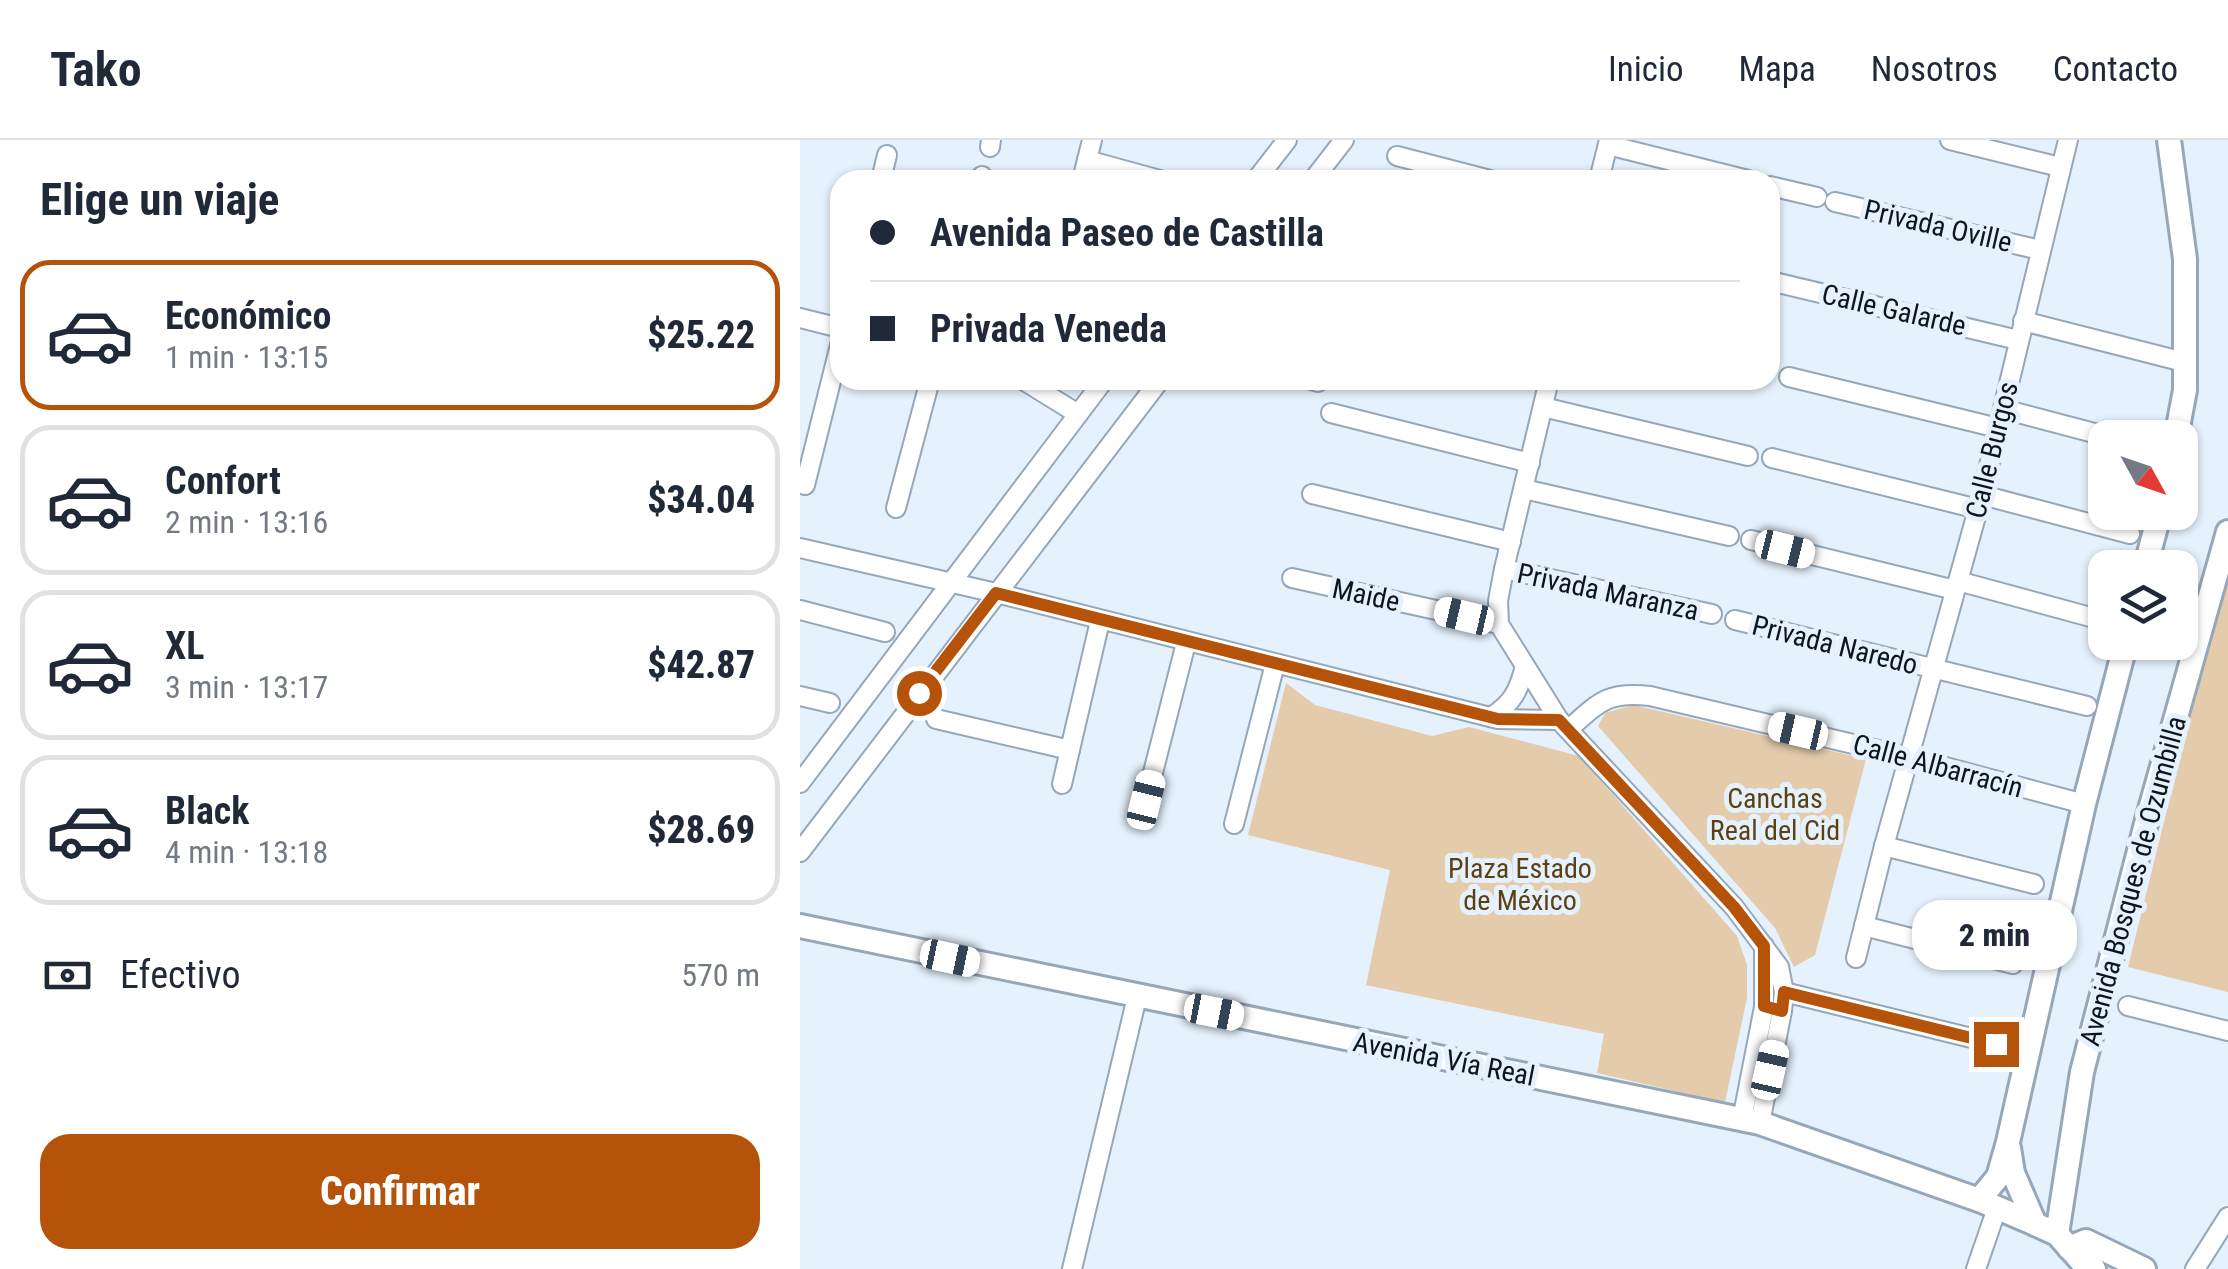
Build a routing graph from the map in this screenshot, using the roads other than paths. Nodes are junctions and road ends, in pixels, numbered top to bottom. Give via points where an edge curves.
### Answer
1 (1092, 140) edge
2 (1287, 140) edge
3 (1344, 140) edge
4 (1950, 140) edge
5 (2068, 140) edge
6 (2169, 140) edge
7 (1608, 142) edge
8 (887, 156) dead end
9 (1397, 156) dead end
10 (1087, 160) junction
11 (2060, 167) junction
12 (884, 170) edge
13 (1084, 170) edge
14 (1124, 170) edge
15 (1264, 170) edge
16 (1321, 170) edge
17 (1451, 170) edge
18 (1602, 170) edge
19 (1711, 170) edge
20 (1780, 188) edge
21 (2040, 250) junction
22 (1780, 283) edge
23 (800, 318) edge
24 (2023, 321) junction
25 (830, 326) edge
26 (2018, 340) junction
27 (2184, 362) junction
28 (1789, 377) dead end
29 (830, 384) edge
30 (927, 390) edge
31 (1039, 390) edge
32 (1096, 390) edge
33 (1152, 390) edge
34 (1545, 390) edge
35 (1543, 407) junction
36 (2003, 408) junction
37 (1331, 412) dead end
38 (1078, 414) junction
39 (2179, 420) edge
40 (1998, 428) junction
41 (2088, 431) edge
42 (1748, 456) dead end
43 (1772, 458) dead end
44 (1530, 463) junction
45 (804, 485) dead end
46 (1524, 489) junction
47 (1312, 494) dead end
48 (1980, 502) junction
49 (896, 508) dead end
50 (2228, 532) edge
51 (2130, 534) dead end
52 (1728, 536) dead end
53 (1750, 540) dead end
54 (1511, 542) junction
55 (800, 548) edge
56 (1504, 569) junction
57 (1292, 578) dead end
58 (950, 582) junction
59 (1956, 585) junction
60 (996, 593) junction
61 (800, 610) edge
62 (1712, 614) dead end
63 (2088, 617) edge
64 (1735, 620) dead end
65 (1100, 622) junction
66 (1499, 624) junction
67 (885, 632) dead end
68 (1186, 642) junction
69 (2121, 660) edge
70 (1275, 664) junction
71 (1525, 666) junction
72 (1934, 670) junction
73 (800, 696) edge
74 (830, 703) dead end
75 (2087, 706) dead end
76 (1492, 717) junction
77 (936, 718) dead end
78 (1564, 724) junction
79 (1070, 750) junction
80 (1908, 757) junction
81 (800, 783) edge
82 (1062, 784) dead end
83 (1146, 800) dead end
84 (2084, 804) junction
85 (1234, 824) dead end
86 (1884, 846) junction
87 (800, 852) edge
88 (2034, 884) dead end
89 (800, 926) edge
90 (1864, 926) junction
91 (1764, 946) junction
92 (1856, 958) dead end
93 (2013, 964) dead end
94 (1137, 997) junction
95 (1783, 1002) junction
96 (1764, 1006) junction
97 (2128, 1006) dead end
98 (2228, 1030) edge
99 (1996, 1044) dead end
100 (1760, 1068) junction
101 (1751, 1121) junction
102 (2008, 1142) junction
103 (1988, 1204) junction
104 (2228, 1216) edge
105 (2054, 1235) junction
106 (1072, 1269) edge
107 (1976, 1269) edge
108 (2094, 1269) edge
109 (2144, 1269) edge
110 (2195, 1269) edge

1 - 10 street
2 - 15 street
3 - 16 street
4 - 11 street
5 - 11 street, Calle Burgos
6 - 27 main road via 2185,258
7 - 18 street
7 - 19 street
8 - 12 street
9 - 17 street
10 - 13 street
10 - 14 street
11 - 21 street, Calle Burgos
20 - 21 street, Privada Oville
21 - 24 street, Calle Burgos
22 - 26 street, Calle Galarde
23 - 25 street
24 - 26 street, Calle Burgos
24 - 27 street
26 - 36 street, Calle Burgos
27 - 39 main road
28 - 40 street
29 - 45 street
30 - 49 street
31 - 38 street
32 - 38 street
33 - 60 street
34 - 35 street
35 - 42 street
35 - 44 street
36 - 40 street, Calle Burgos
36 - 41 street
37 - 44 street
38 - 58 street
40 - 48 street, Calle Burgos
43 - 48 street
44 - 46 street
46 - 52 street
46 - 54 street
47 - 54 street
48 - 51 street
48 - 59 street, Calle Burgos
50 - 105 main road, Avenida Bosques de Ozumbilla via 2082,1072
53 - 59 street
54 - 56 street
55 - 58 street
56 - 62 street, Privada Maranza
56 - 66 street
57 - 66 street, Maide
58 - 60 street
58 - 81 street
59 - 63 street
59 - 72 street, Calle Burgos
60 - 65 street
60 - 87 street
61 - 67 street
64 - 72 street, Privada Naredo
65 - 68 street
65 - 79 street
66 - 71 street
68 - 70 street
68 - 83 street
69 - 84 main road
70 - 76 street
70 - 85 street
71 - 76 street via 1510,706
71 - 78 street
72 - 75 street, Privada Naredo
72 - 80 street, Calle Burgos
73 - 74 street
76 - 78 street
77 - 79 street
78 - 80 street, Calle Albarracín via 1624,693
78 - 91 street
79 - 82 street
80 - 84 street, Calle Albarracín
80 - 86 street, Calle Burgos
84 - 102 main road
86 - 88 street
86 - 90 street, Calle Burgos
89 - 94 main road, Avenida Vía Real
90 - 92 street, Calle Burgos
90 - 93 street
91 - 95 street via 1778,968
91 - 96 street
94 - 101 main road, Avenida Vía Real
94 - 106 street
95 - 96 street
95 - 99 street
95 - 100 street
96 - 100 street
97 - 98 street
100 - 101 street
101 - 103 main road, Avenida Vía Real
102 - 103 main road
102 - 105 main road via 2013,1173
103 - 105 main road, Avenida Vía Real
103 - 107 street
104 - 110 street
105 - 108 main road, Avenida Vía Real
105 - 109 main road, Avenida Vía Real

